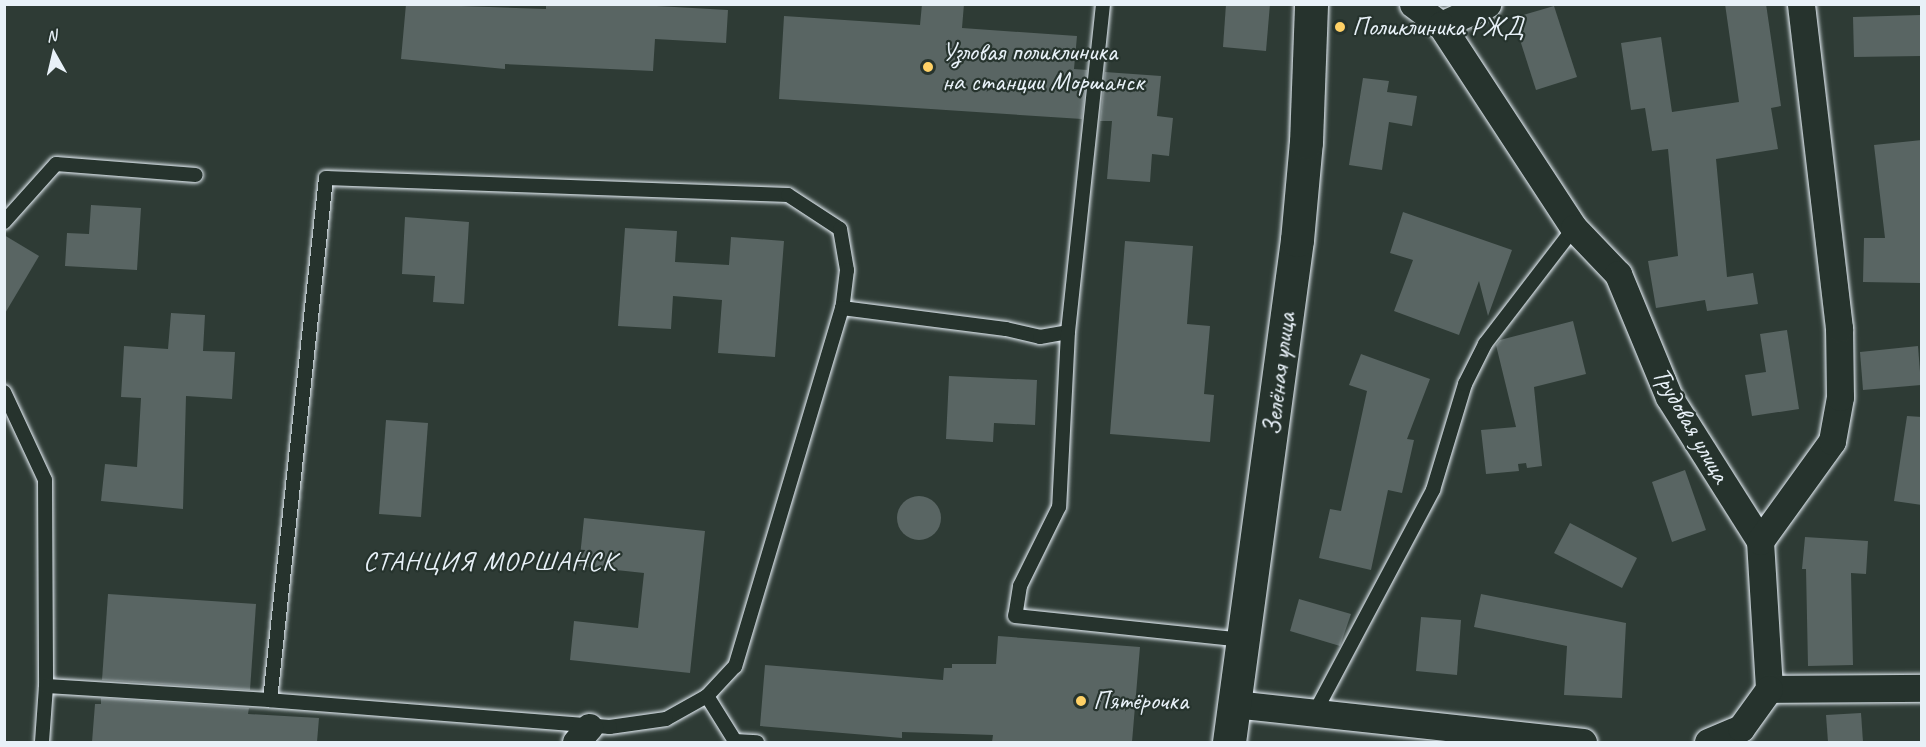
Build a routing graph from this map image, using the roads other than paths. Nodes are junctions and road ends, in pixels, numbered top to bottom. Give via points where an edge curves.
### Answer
1 (1103, 4) edge
2 (1311, 4) edge
3 (1413, 4) edge
4 (1487, 4) edge
5 (1801, 4) edge
6 (1441, 25) junction
7 (196, 175) dead end
8 (4, 222) edge
9 (1574, 228) junction
10 (842, 308) junction
11 (1068, 332) junction
12 (4, 392) edge
13 (1760, 541) junction
14 (1244, 640) junction
15 (46, 686) junction
16 (1922, 688) edge
17 (1768, 689) junction
18 (707, 696) junction
19 (270, 700) junction
20 (1234, 704) junction
21 (1314, 714) junction
22 (583, 735) edge
23 (1745, 735) edge
24 (42, 742) edge
25 (757, 742) edge
26 (1229, 742) edge
27 (1583, 742) edge
28 (1708, 742) edge

1 - 11 lane
2 - 14 street, Зелёная улица via 1306,142 1297,240
3 - 6 street, Трудовая улица
4 - 6 street
5 - 13 street via 1839,328 1840,397 1832,441
6 - 9 street, Трудовая улица
7 - 8 lane via 56,164
9 - 13 street, Трудовая улица via 1618,274 1669,397
9 - 21 lane via 1485,344 1465,384 1433,490
10 - 11 lane via 1040,337
10 - 18 lane via 735,666
10 - 19 lane via 848,270 840,229 788,195 326,178
11 - 14 lane via 1059,507 1020,586 1015,616
12 - 15 lane via 45,480
13 - 17 street, Трудовая улица
14 - 20 street, Зелёная улица
15 - 19 lane
15 - 24 lane
16 - 17 street
17 - 23 street
18 - 22 lane via 666,719
18 - 25 lane via 735,741
19 - 22 lane
20 - 21 street
20 - 26 street, Зелёная улица
21 - 27 street
23 - 28 street

